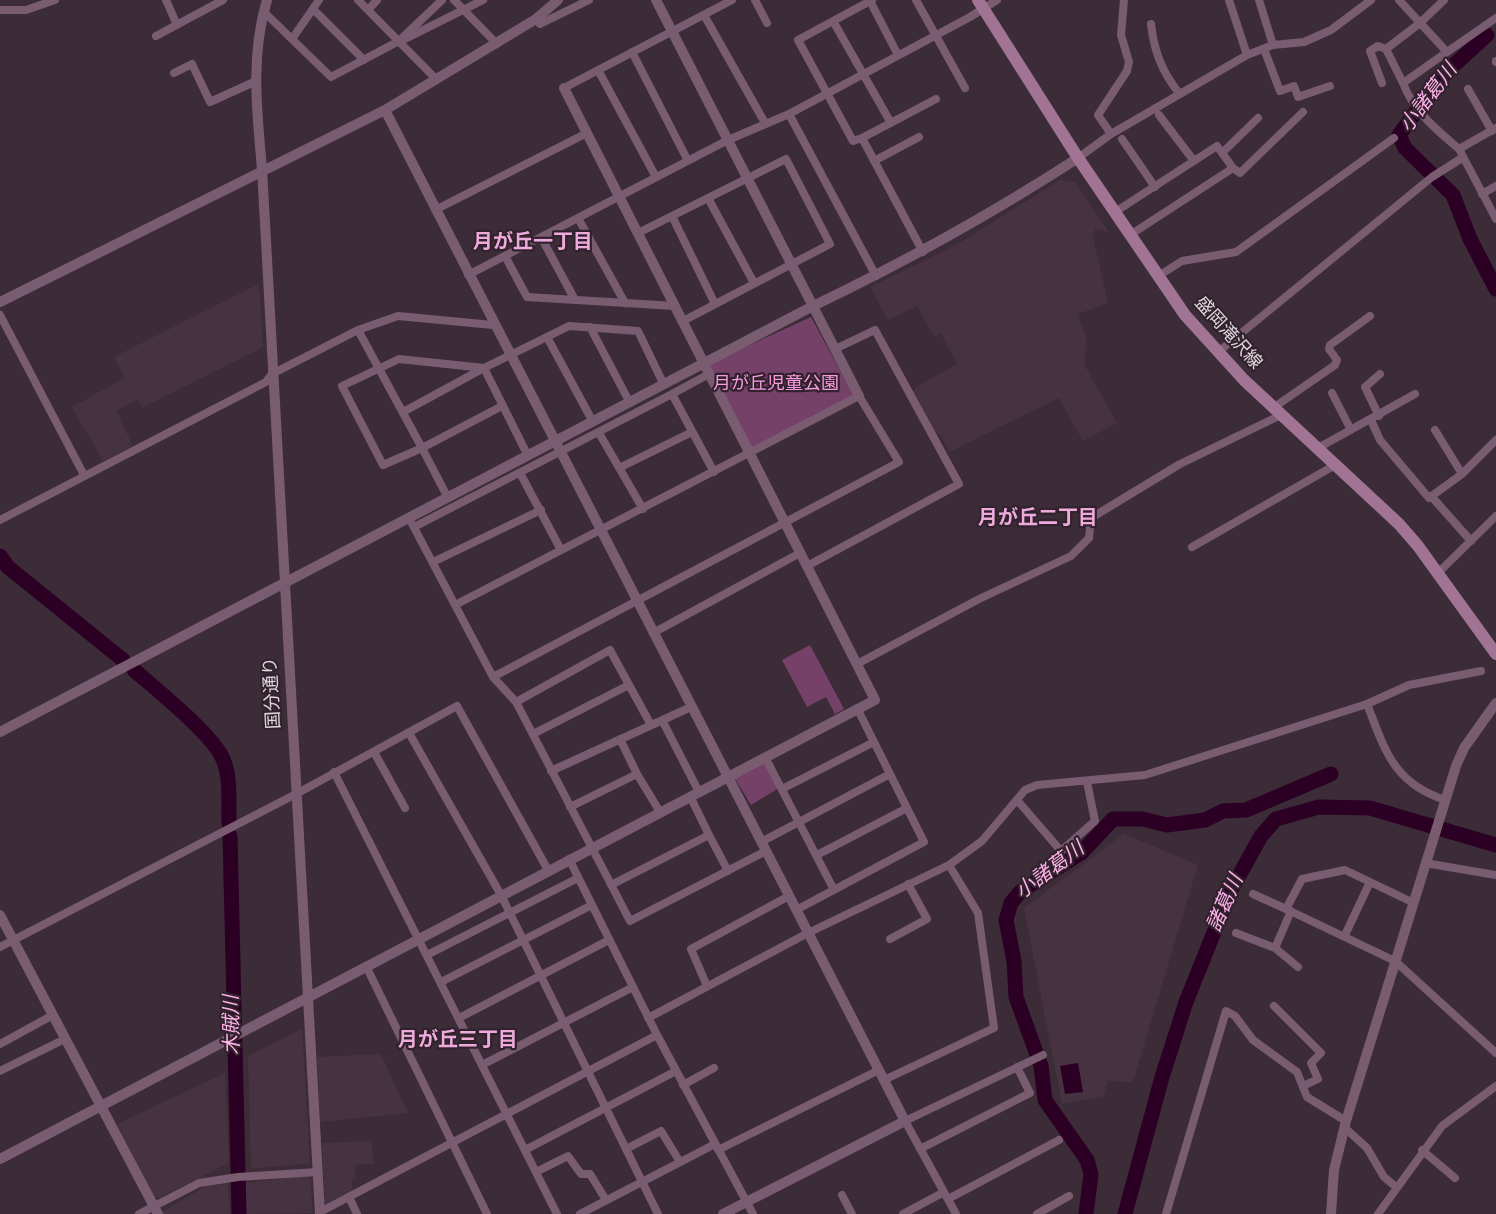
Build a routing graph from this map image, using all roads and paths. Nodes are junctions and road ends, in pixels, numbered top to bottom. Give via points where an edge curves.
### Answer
1 (55, 0) edge
2 (166, 0) edge
3 (223, 0) edge
4 (267, 0) edge
5 (320, 0) edge
6 (358, 0) edge
7 (377, 0) edge
8 (442, 0) edge
9 (454, 0) edge
10 (483, 0) edge
11 (558, 0) edge
12 (589, 0) edge
13 (656, 0) edge
14 (732, 0) edge
15 (755, 0) edge
16 (916, 0) edge
17 (997, 0) edge
18 (1124, 0) edge
19 (1229, 0) edge
20 (1259, 0) edge
21 (1371, 0) edge
22 (1399, 0) edge
23 (1444, 0) edge
24 (871, 1) edge
25 (980, 5) edge
26 (314, 9) junction
27 (0, 10) edge
28 (368, 10) junction
29 (465, 11) junction
30 (264, 12) junction
31 (704, 15) junction
32 (1496, 18) edge
33 (536, 19) junction
34 (833, 21) junction
35 (767, 23) dead end
36 (1420, 23) junction
37 (1151, 24) dead end
38 (177, 25) junction
39 (672, 32) junction
40 (156, 36) dead end
41 (935, 36) junction
42 (292, 39) junction
43 (399, 41) junction
44 (497, 44) junction
45 (1274, 45) junction
46 (1264, 49) junction
47 (1386, 49) junction
48 (632, 52) junction
49 (1447, 52) junction
50 (898, 55) junction
51 (1247, 55) junction
52 (364, 60) junction
53 (598, 70) junction
54 (174, 73) dead end
55 (863, 74) junction
56 (436, 79) junction
57 (254, 82) junction
58 (1382, 83) dead end
59 (1403, 83) junction
60 (1330, 86) dead end
61 (564, 88) joint
62 (964, 88) dead end
63 (1468, 89) dead end
64 (1179, 93) junction
65 (826, 94) junction
66 (936, 99) dead end
67 (385, 110) junction
68 (1303, 112) dead end
69 (789, 114) junction
70 (1159, 115) dead end
71 (1258, 118) dead end
72 (765, 123) junction
73 (891, 123) junction
74 (1494, 129) edge
75 (587, 134) junction
76 (1111, 134) junction
77 (919, 137) dead end
78 (862, 138) junction
79 (1394, 138) dead end
80 (1122, 139) dead end
81 (728, 140) junction
82 (1459, 149) junction
83 (1222, 153) junction
84 (1078, 158) junction
85 (1462, 158) junction
86 (688, 161) junction
87 (874, 161) junction
88 (1194, 161) junction
89 (1233, 168) junction
90 (262, 169) junction
91 (656, 177) junction
92 (747, 178) junction
93 (1496, 186) edge
94 (1155, 187) junction
95 (1482, 194) junction
96 (619, 196) junction
97 (708, 198) junction
98 (435, 210) junction
99 (1115, 212) junction
100 (672, 216) junction
101 (578, 218) junction
102 (1496, 219) edge
103 (638, 233) junction
104 (1130, 235) junction
105 (541, 237) junction
106 (923, 252) junction
107 (505, 256) junction
108 (791, 264) junction
109 (468, 275) junction
110 (876, 276) junction
111 (1157, 277) junction
112 (754, 284) junction
113 (575, 300) junction
114 (0, 302) edge
115 (625, 303) junction
116 (715, 304) junction
117 (675, 306) junction
118 (813, 306) junction
119 (0, 315) edge
120 (1370, 316) dead end
121 (683, 321) junction
122 (493, 325) junction
123 (590, 327) junction
124 (358, 330) junction
125 (547, 337) junction
126 (835, 349) junction
127 (1217, 353) junction
128 (509, 355) junction
129 (484, 368) junction
130 (380, 369) junction
131 (707, 369) junction
132 (272, 374) junction
133 (1380, 374) dead end
134 (664, 385) junction
135 (1332, 393) dead end
136 (672, 394) junction
137 (1415, 394) dead end
138 (859, 396) junction
139 (630, 403) junction
140 (502, 406) junction
141 (1276, 411) junction
142 (403, 412) junction
143 (1375, 418) junction
144 (593, 422) junction
145 (1351, 430) junction
146 (1435, 430) dead end
147 (692, 432) junction
148 (599, 433) junction
149 (1496, 440) edge
150 (555, 442) junction
151 (422, 448) junction
152 (1318, 448) junction
153 (560, 453) junction
154 (750, 453) junction
155 (528, 456) junction
156 (1336, 464) junction
157 (620, 468) junction
158 (714, 472) junction
159 (520, 473) junction
160 (1462, 474) junction
161 (84, 475) junction
162 (1431, 496) junction
163 (448, 498) junction
164 (643, 509) junction
165 (541, 510) junction
166 (1496, 516) edge
167 (0, 520) edge
168 (784, 521) junction
169 (412, 523) junction
170 (600, 531) junction
171 (1471, 541) junction
172 (1192, 547) dead end
173 (561, 550) junction
174 (800, 553) junction
175 (433, 562) junction
176 (807, 566) junction
177 (1438, 573) junction
178 (285, 584) junction
179 (636, 600) junction
180 (457, 604) junction
181 (653, 633) junction
182 (1496, 654) edge
183 (857, 664) junction
184 (1481, 671) dead end
185 (493, 677) junction
186 (629, 685) junction
187 (516, 702) junction
188 (1496, 703) edge
189 (1367, 704) junction
190 (691, 707) junction
191 (857, 708) junction
192 (662, 720) junction
193 (651, 726) junction
194 (0, 732) edge
195 (409, 733) junction
196 (533, 735) junction
197 (620, 739) junction
198 (874, 742) junction
199 (374, 752) junction
200 (765, 757) junction
201 (551, 771) junction
202 (334, 772) junction
203 (637, 774) junction
204 (890, 774) junction
205 (727, 777) junction
206 (1087, 782) junction
207 (782, 789) junction
208 (296, 794) junction
209 (694, 794) junction
210 (1017, 800) junction
211 (1444, 803) junction
212 (570, 807) junction
213 (405, 808) dead end
214 (907, 808) junction
215 (660, 812) junction
216 (800, 822) junction
217 (709, 835) junction
218 (763, 847) junction
219 (591, 848) junction
220 (816, 855) junction
221 (569, 860) junction
222 (1426, 862) junction
223 (949, 865) junction
224 (549, 870) junction
225 (728, 871) junction
226 (1496, 875) edge
227 (578, 878) junction
228 (1370, 882) junction
229 (908, 884) junction
230 (610, 885) junction
231 (834, 890) junction
232 (1252, 894) dead end
233 (501, 895) junction
234 (789, 896) junction
235 (1413, 903) junction
236 (592, 905) junction
237 (796, 910) junction
238 (1289, 910) junction
239 (509, 913) junction
240 (0, 915) edge
241 (808, 933) junction
242 (1236, 933) dead end
243 (1345, 935) junction
244 (419, 938) junction
245 (890, 939) dead end
246 (523, 940) junction
247 (609, 940) junction
248 (13, 941) junction
249 (0, 947) edge
250 (1275, 948) junction
251 (427, 955) junction
252 (1395, 961) junction
253 (366, 966) junction
254 (1298, 967) dead end
255 (540, 975) junction
256 (441, 982) junction
257 (707, 986) junction
258 (633, 987) junction
259 (308, 997) junction
260 (1274, 1006) dead end
261 (53, 1015) junction
262 (459, 1018) junction
263 (648, 1018) junction
264 (564, 1023) junction
265 (657, 1035) junction
266 (65, 1039) junction
267 (0, 1044) edge
268 (1496, 1053) edge
269 (1039, 1057) dead end
270 (482, 1065) junction
271 (1017, 1067) junction
272 (714, 1068) dead end
273 (0, 1071) edge
274 (588, 1071) junction
275 (676, 1071) junction
276 (881, 1075) junction
277 (683, 1085) junction
278 (1303, 1086) junction
279 (1496, 1086) edge
280 (100, 1105) junction
281 (606, 1108) junction
282 (507, 1114) junction
283 (905, 1121) junction
284 (1345, 1125) junction
285 (1059, 1140) dead end
286 (452, 1143) junction
287 (716, 1147) junction
288 (626, 1149) junction
289 (920, 1149) junction
290 (525, 1150) junction
291 (1422, 1150) junction
292 (0, 1159) edge
293 (680, 1162) junction
294 (318, 1172) junction
295 (536, 1172) junction
296 (1455, 1178) dead end
297 (642, 1181) junction
298 (1396, 1187) junction
299 (842, 1195) dead end
300 (946, 1196) junction
301 (1069, 1196) dead end
302 (349, 1197) junction
303 (606, 1200) junction
304 (746, 1202) junction
305 (156, 1210) edge
306 (320, 1213) edge
307 (849, 1213) edge
308 (139, 1214) edge
309 (357, 1214) edge
310 (487, 1214) edge
311 (557, 1214) edge
312 (580, 1214) edge
313 (658, 1214) edge
314 (723, 1214) edge
315 (753, 1214) edge
316 (903, 1214) edge
317 (956, 1214) edge
318 (1037, 1214) edge
319 (1166, 1214) edge
320 (1331, 1214) edge
321 (1378, 1214) edge

1 - 27 street via 26,10
2 - 38 street
3 - 38 street
4 - 30 street, 国分通り
5 - 26 street
6 - 28 street
7 - 28 street
8 - 43 street
9 - 29 street
10 - 29 street
11 - 33 street
12 - 33 street via 540,24
13 - 39 street
14 - 31 street
15 - 35 street
16 - 41 street
17 - 25 street
18 - 76 street via 1121,35 1129,62 1127,71 1098,115
19 - 51 street
20 - 45 street
21 - 45 street via 1331,30 1304,42
22 - 36 street
23 - 36 street
24 - 34 street
24 - 50 street
25 - 41 street
25 - 84 main road, 盛岡滝沢線
26 - 42 street
26 - 52 street
28 - 43 street
29 - 43 street
29 - 44 street
30 - 42 street
30 - 57 street, 国分通り
31 - 39 street
31 - 72 street
32 - 49 street
33 - 44 street
34 - 55 street
34 - 65 street via 798,40
36 - 47 street
36 - 49 street
37 - 64 street via 1153,43 1165,75
38 - 40 street
39 - 48 street
39 - 81 street
41 - 50 street
41 - 62 street
42 - 52 street via 331,77
43 - 52 street
43 - 56 street
44 - 56 street
45 - 46 street
46 - 51 street
46 - 60 street via 1280,91 1294,86 1298,96
47 - 58 street via 1378,46 1370,51
47 - 59 street
48 - 53 street
48 - 86 street
49 - 59 street
50 - 55 street
51 - 64 street
53 - 61 street
53 - 91 street
54 - 57 street via 192,64 210,102
55 - 65 street
55 - 73 street
56 - 67 street
57 - 90 street, 国分通り
59 - 82 street via 1418,110
61 - 75 street
63 - 74 street
64 - 76 street
65 - 69 street
65 - 78 street via 853,141
66 - 73 street
67 - 90 street
67 - 98 street
68 - 89 street via 1240,173
69 - 72 street
69 - 110 street
70 - 88 street
71 - 83 street
72 - 81 street
73 - 78 street
74 - 82 street
75 - 96 street
75 - 98 street
76 - 84 street
77 - 87 street
78 - 87 street
79 - 111 street via 1236,252 1182,261
80 - 94 street
81 - 86 street
81 - 92 street
82 - 85 street
83 - 88 street via 1217,146
83 - 89 street
84 - 99 main road, 盛岡滝沢線
84 - 106 street
85 - 95 street
85 - 127 street
86 - 91 street
87 - 106 street
88 - 94 street
89 - 104 street
90 - 114 street
90 - 132 street, 国分通り
91 - 96 street
92 - 97 street
92 - 108 street
92 - 108 street via 786,159 830,244
93 - 95 street
94 - 99 street
95 - 102 street
96 - 101 street
96 - 103 street
97 - 100 street
97 - 112 street
98 - 109 street
99 - 104 main road, 盛岡滝沢線
100 - 103 street
100 - 116 street
101 - 105 street
101 - 115 street
103 - 117 street
104 - 111 main road, 盛岡滝沢線
105 - 107 street
105 - 113 street
106 - 110 street
107 - 109 street
107 - 113 street via 527,297
108 - 112 street
108 - 118 street
109 - 122 street
110 - 118 street
111 - 127 main road, 盛岡滝沢線
112 - 116 street
113 - 115 street
115 - 117 street
116 - 121 street
117 - 121 street
118 - 126 street
118 - 131 street
119 - 161 street
120 - 141 street via 1330,345 1337,360 1335,365
121 - 131 street
122 - 124 street via 398,316
122 - 128 street
123 - 125 street via 569,326
123 - 134 street via 638,331
123 - 139 street
124 - 130 street
124 - 132 street
125 - 128 street
125 - 144 street
126 - 138 street
126 - 176 street via 875,330 959,484
127 - 141 main road, 盛岡滝沢線
128 - 129 street
128 - 150 street
129 - 130 street via 399,359
129 - 140 street
129 - 142 street
130 - 142 street
130 - 151 street via 342,386 383,465
131 - 134 street
131 - 136 street
131 - 154 street
132 - 161 street via 266,382
132 - 178 street, 国分通り
133 - 143 street via 1365,387
134 - 139 street
135 - 145 street
136 - 147 street
136 - 148 street
137 - 143 street
138 - 154 street
138 - 168 street via 898,462
139 - 144 street
140 - 151 street
140 - 155 street
141 - 152 main road, 盛岡滝沢線
141 - 183 street via 1091,518 1089,538 1071,556 979,598
142 - 151 street
143 - 145 street
143 - 162 street via 1380,441
144 - 150 street
145 - 152 street
146 - 160 street
147 - 157 street
147 - 158 street
148 - 153 street
148 - 157 street
149 - 160 street
150 - 153 street
150 - 155 street
151 - 163 street
152 - 156 main road, 盛岡滝沢線
153 - 159 street
153 - 170 street
154 - 158 street
154 - 168 street
155 - 163 street
156 - 172 street
156 - 177 main road, 盛岡滝沢線 via 1399,524
157 - 164 street
158 - 164 street
159 - 165 street
159 - 169 street
160 - 162 street
161 - 167 street
162 - 171 street
163 - 169 street
164 - 170 street
165 - 173 street
165 - 175 street
166 - 171 street
168 - 174 street
168 - 179 street
169 - 175 street
169 - 178 street
170 - 173 street
170 - 179 street
171 - 177 street
173 - 180 street
174 - 176 street
174 - 181 street
175 - 180 street
176 - 183 street
177 - 182 main road, 盛岡滝沢線
178 - 194 street
178 - 208 street, 国分通り
179 - 181 street
179 - 185 street
180 - 185 street
181 - 190 street
183 - 191 street via 875,700
184 - 189 street via 1409,685
185 - 187 street
186 - 187 street via 610,650
186 - 193 street
186 - 196 street
187 - 196 street
188 - 211 street via 1464,748
189 - 206 street via 1145,775
189 - 211 street via 1384,748 1402,776
190 - 192 street
190 - 205 street
191 - 198 street
191 - 200 street
192 - 193 street
192 - 209 street
193 - 197 street
195 - 199 street
195 - 224 street via 457,706
195 - 233 street
196 - 201 street
197 - 201 street
197 - 203 street
198 - 204 street
198 - 207 street
199 - 202 street
199 - 213 street
200 - 205 street
200 - 207 street
201 - 212 street
202 - 208 street
202 - 244 street
203 - 212 street
203 - 215 street
204 - 214 street
204 - 216 street
205 - 209 street
205 - 218 street
206 - 210 street via 1037,785 1025,790
206 - 210 street via 1095,821 1061,851
207 - 216 street
208 - 248 street
208 - 259 street, 国分通り
209 - 215 street
209 - 217 street
210 - 223 street via 982,840
211 - 222 street
212 - 219 street
214 - 220 street
214 - 231 street via 924,842
215 - 219 street
216 - 218 street
216 - 220 street
217 - 225 street
217 - 230 street
218 - 225 street
218 - 234 street
219 - 221 street
219 - 230 street
220 - 231 street
221 - 224 street
221 - 227 street
222 - 226 street
222 - 235 street
223 - 229 street
223 - 276 street via 978,914 994,1028
224 - 233 street
225 - 230 street via 630,921
227 - 236 street
227 - 239 street
228 - 235 street
228 - 238 street via 1345,870 1302,879
228 - 243 street
229 - 241 street
229 - 245 street via 927,919
231 - 237 street
232 - 238 street
233 - 239 street
233 - 244 street
234 - 237 street
234 - 257 street via 692,949
235 - 252 street
236 - 246 street
236 - 247 street
237 - 241 street
238 - 243 street
238 - 250 street
239 - 246 street
239 - 251 street
240 - 248 street
241 - 257 street
241 - 276 street
242 - 250 street
243 - 252 street
244 - 251 street
244 - 253 street
246 - 255 street
246 - 256 street
247 - 255 street
247 - 258 street
248 - 249 street
248 - 261 street
250 - 254 street
251 - 256 street
252 - 268 street
252 - 284 street
253 - 259 street
253 - 286 street
255 - 262 street
255 - 264 street
256 - 262 street
257 - 263 street
258 - 263 street
258 - 264 street
259 - 280 street
259 - 294 street, 国分通り
260 - 278 street via 1321,1053 1311,1063 1318,1079
261 - 266 street
261 - 267 street
262 - 270 street
263 - 265 street
264 - 270 street
264 - 274 street
265 - 274 street
265 - 275 street
266 - 273 street
266 - 280 street
269 - 271 street
270 - 282 street
271 - 283 street
271 - 289 street via 1030,1092
272 - 277 street
274 - 281 street
274 - 282 street
275 - 277 street
275 - 281 street
276 - 283 street
276 - 287 street
277 - 287 street
278 - 284 street via 1307,1097
278 - 319 street via 1297,1072 1253,1040 1235,1016 1226,1011
279 - 291 street via 1442,1126
280 - 292 street
280 - 305 street
281 - 288 street
281 - 290 street
282 - 286 street
282 - 290 street
283 - 289 street
283 - 304 street
284 - 298 street
284 - 320 street via 1334,1170
285 - 300 street
286 - 302 street
286 - 310 street
287 - 293 street
287 - 304 street
288 - 293 street via 661,1131
288 - 297 street
289 - 300 street
290 - 295 street
291 - 296 street
291 - 298 street
293 - 297 street
294 - 305 street via 199,1183
294 - 306 street, 国分通り
295 - 303 street via 568,1156 580,1173 590,1174
295 - 311 street
297 - 303 street
297 - 313 street
298 - 321 street
299 - 307 street
300 - 316 street
300 - 317 street
301 - 318 street
302 - 306 street
302 - 309 street
303 - 312 street
304 - 314 street
304 - 315 street
305 - 308 street

